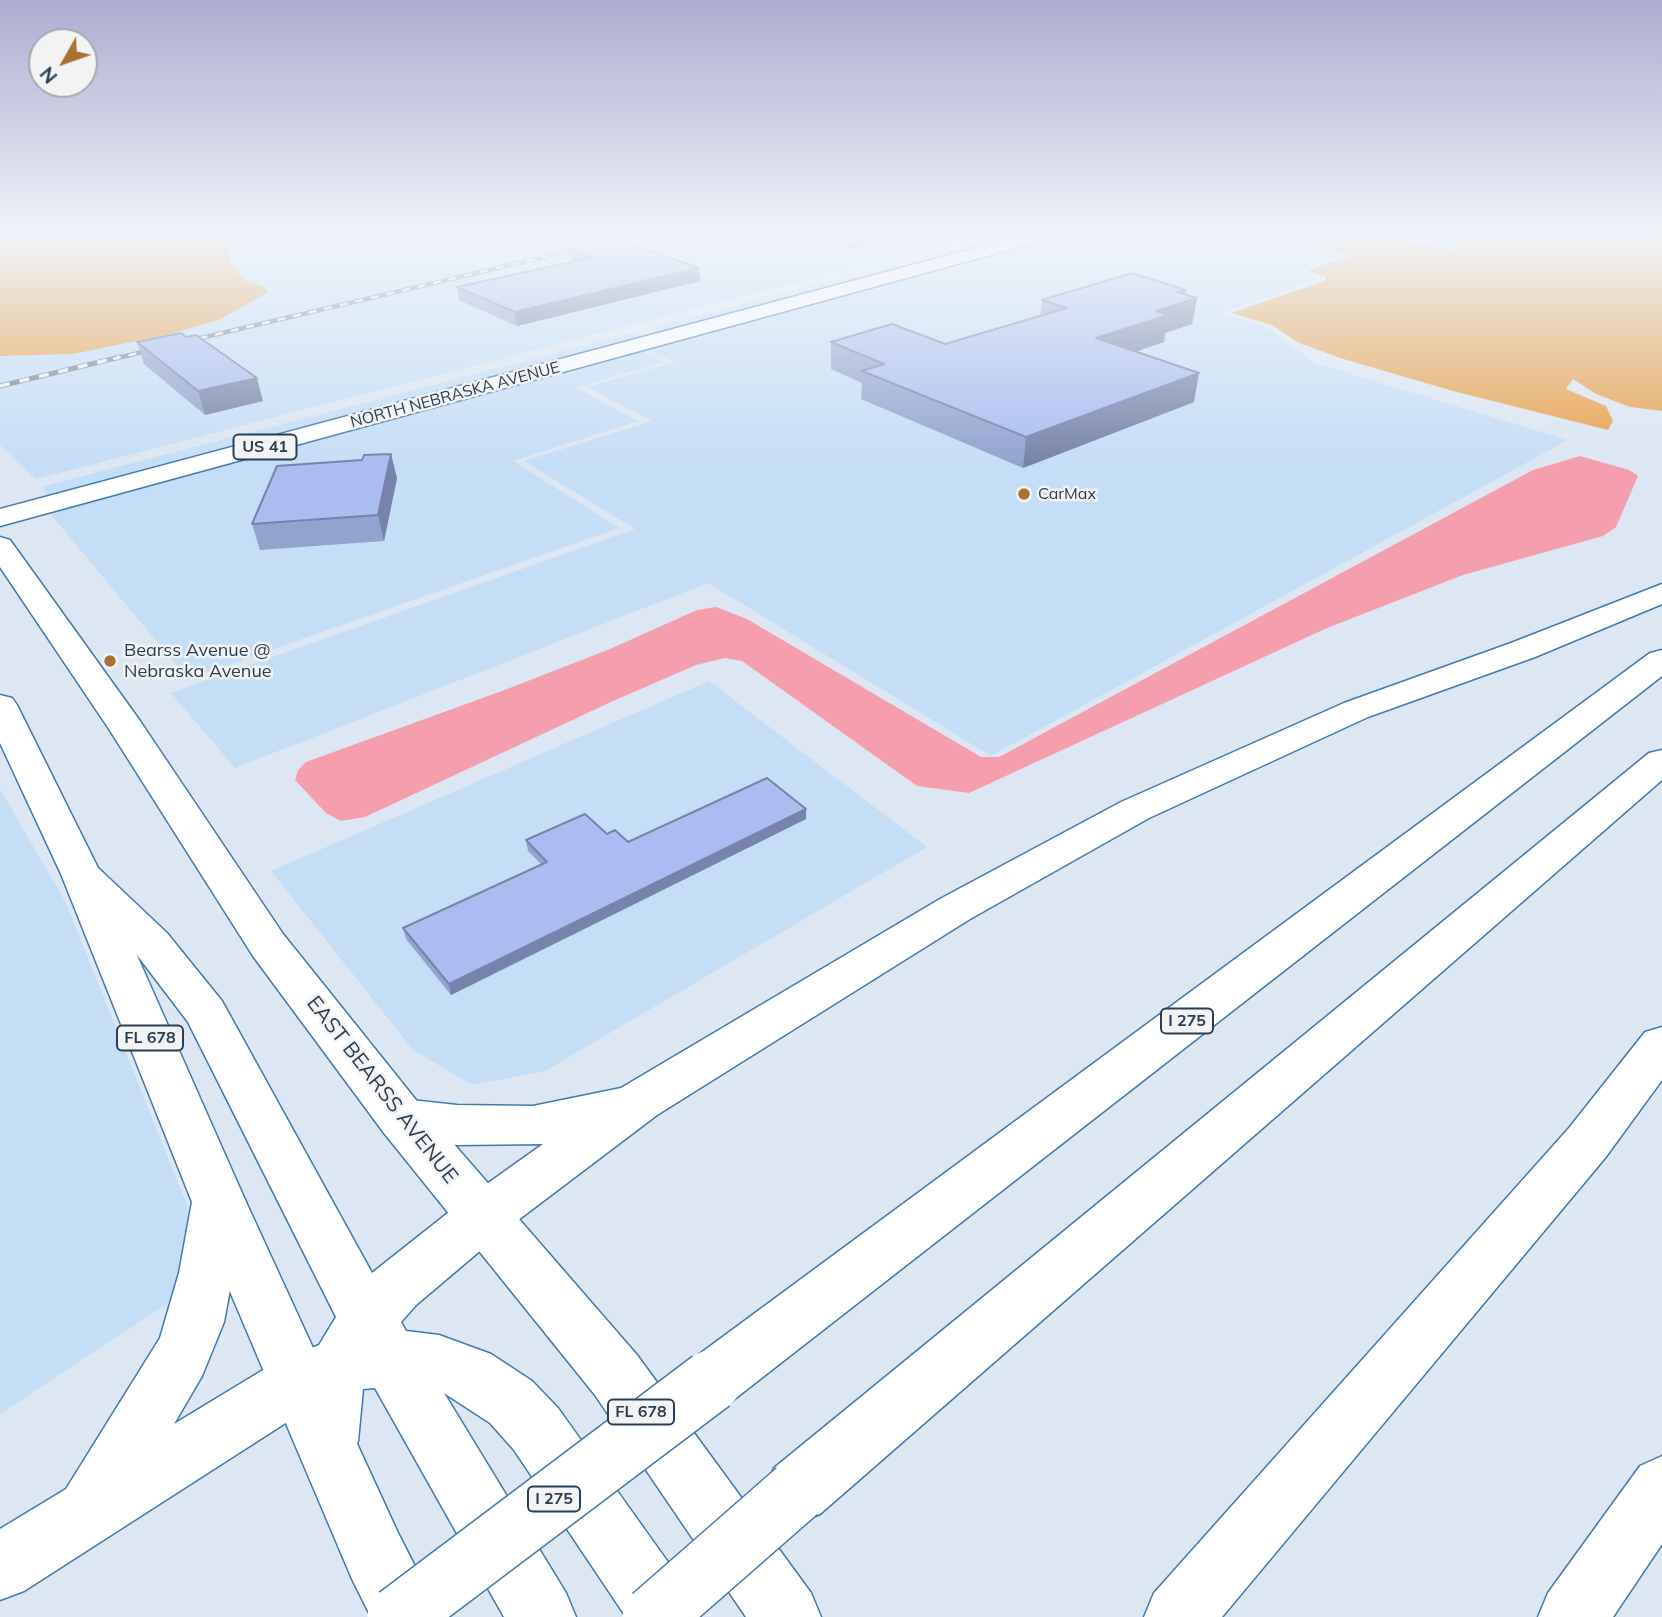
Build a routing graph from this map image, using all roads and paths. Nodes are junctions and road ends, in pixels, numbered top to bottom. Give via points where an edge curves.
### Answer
1 (693, 313) edge
2 (751, 313) edge
3 (637, 328) junction
4 (659, 338) junction
5 (0, 493) edge
6 (0, 518) edge
7 (0, 546) edge
8 (1662, 593) edge
9 (1662, 660) edge
10 (0, 705) edge
11 (1662, 761) edge
12 (81, 874) junction
13 (1662, 1045) edge
14 (640, 1101) junction
15 (402, 1119) junction
16 (219, 1202) junction
17 (482, 1216) junction
18 (348, 1356) junction
19 (1662, 1488) edge
20 (87, 1511) junction
21 (0, 1567) edge
22 (398, 1617) edge
23 (407, 1617) edge
24 (542, 1617) edge
25 (653, 1617) edge
26 (666, 1617) edge
27 (787, 1617) edge
28 (1178, 1617) edge
29 (1572, 1617) edge

1 - 3 main road, NORTH NEBRASKA AVENUE / US 41
2 - 4 main road, NORTH NEBRASKA AVENUE / US 41
3 - 4 main road
3 - 5 main road, NORTH NEBRASKA AVENUE / US 41
4 - 6 main road, NORTH NEBRASKA AVENUE / US 41
7 - 15 main road, EAST BEARSS AVENUE / FL 678 via 268,945
8 - 14 main road via 1523,650 1356,710 1135,810 955,909
9 - 22 main road, I 275, bridge
10 - 12 main road, FL 678
11 - 25 main road, bridge
12 - 16 main road, FL 678
12 - 18 main road via 152,944 206,1013
13 - 28 main road via 1587,1143
14 - 15 main road via 533,1126
14 - 17 main road
15 - 17 main road, EAST BEARSS AVENUE / FL 678
16 - 18 main road, FL 678
16 - 20 main road via 208,1273 181,1356
17 - 18 main road via 396,1287
17 - 27 main road, EAST BEARSS AVENUE / FL 678 via 616,1375
18 - 20 main road
18 - 23 main road, FL 678 via 327,1441 375,1556
18 - 24 main road
18 - 26 main road via 439,1363 470,1374 511,1402 536,1429
19 - 29 main road
20 - 21 main road

